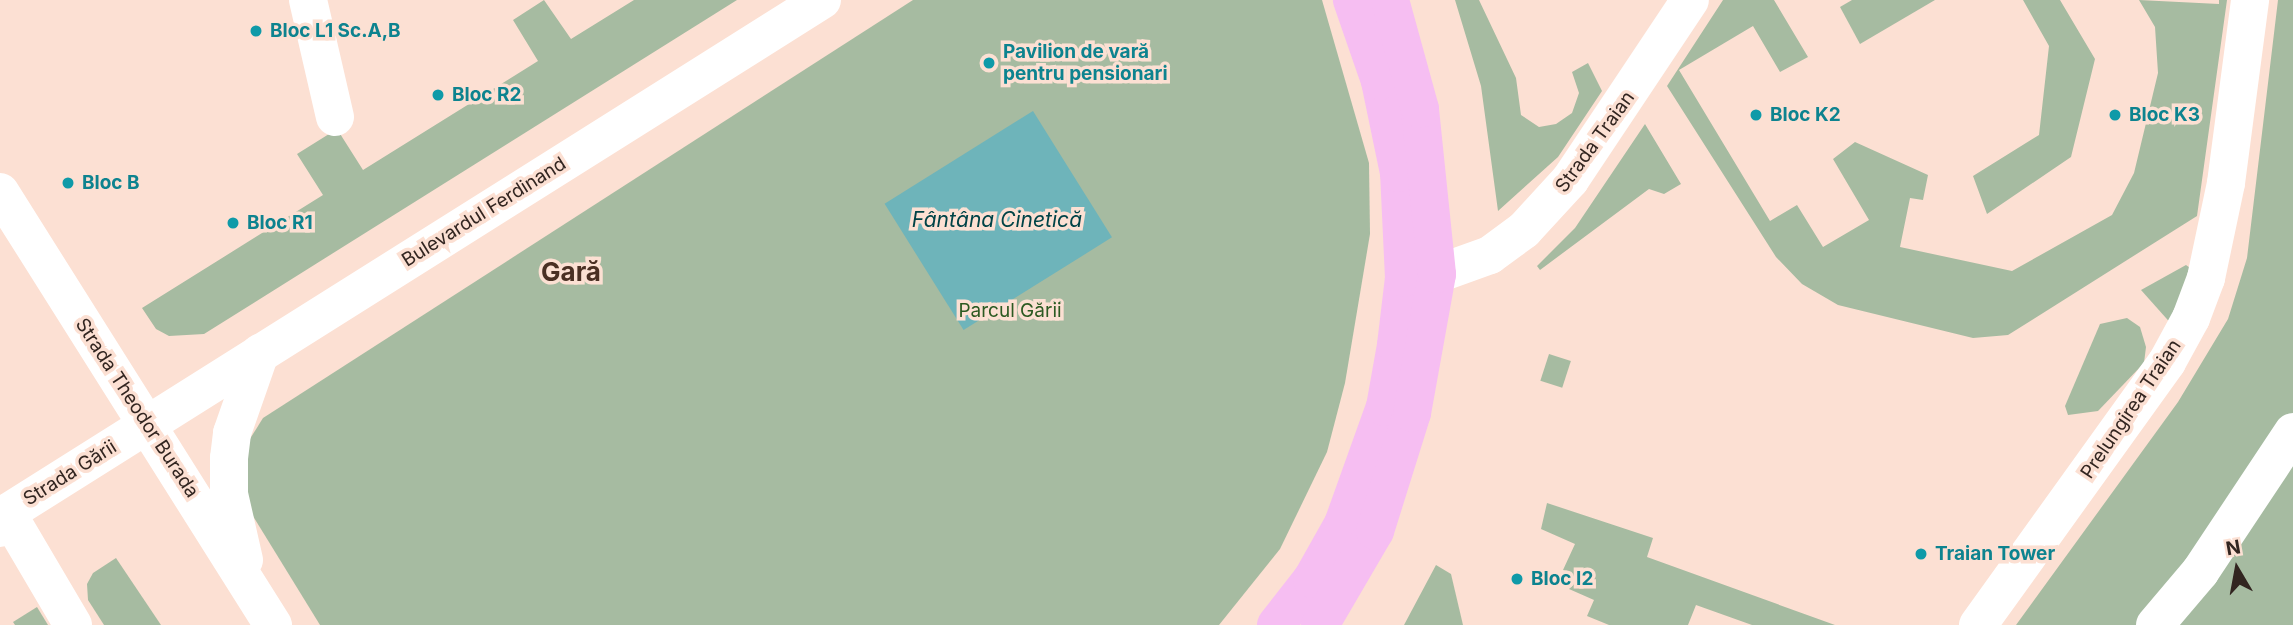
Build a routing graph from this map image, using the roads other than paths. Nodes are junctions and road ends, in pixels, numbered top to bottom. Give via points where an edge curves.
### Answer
1 (308, 0) edge
2 (822, 0) edge
3 (1352, 0) edge
4 (1390, 0) edge
5 (1690, 0) edge
6 (2250, 0) edge
7 (335, 117) dead end
8 (0, 192) edge
9 (1437, 274) junction
10 (261, 354) junction
11 (147, 425) junction
12 (2293, 432) edge
13 (3, 521) edge
14 (251, 589) junction
15 (73, 625) edge
16 (273, 625) edge
17 (1276, 625) edge
18 (1320, 625) edge
19 (1978, 625) edge
20 (2155, 625) edge

1 - 7 street
2 - 10 street, Bulevardul Ferdinand
3 - 17 main road via 1380,81 1399,173 1404,278 1396,345 1385,407 1343,524 1312,579
4 - 9 main road via 1420,108
5 - 9 street, Strada Traian via 1570,180 1524,230 1490,255
6 - 19 street, Prelungirea Traian via 2225,183 2206,278 2191,318 2167,362
8 - 11 street, Strada Theodor Burada
9 - 18 main road via 1412,412 1376,531
10 - 11 street, Bulevardul Ferdinand
10 - 14 street via 232,433 229,458 233,514
11 - 13 street, Strada Gării
11 - 14 street, Strada Theodor Burada
12 - 20 street via 2200,572
13 - 15 street
14 - 16 street, Strada Theodor Burada

